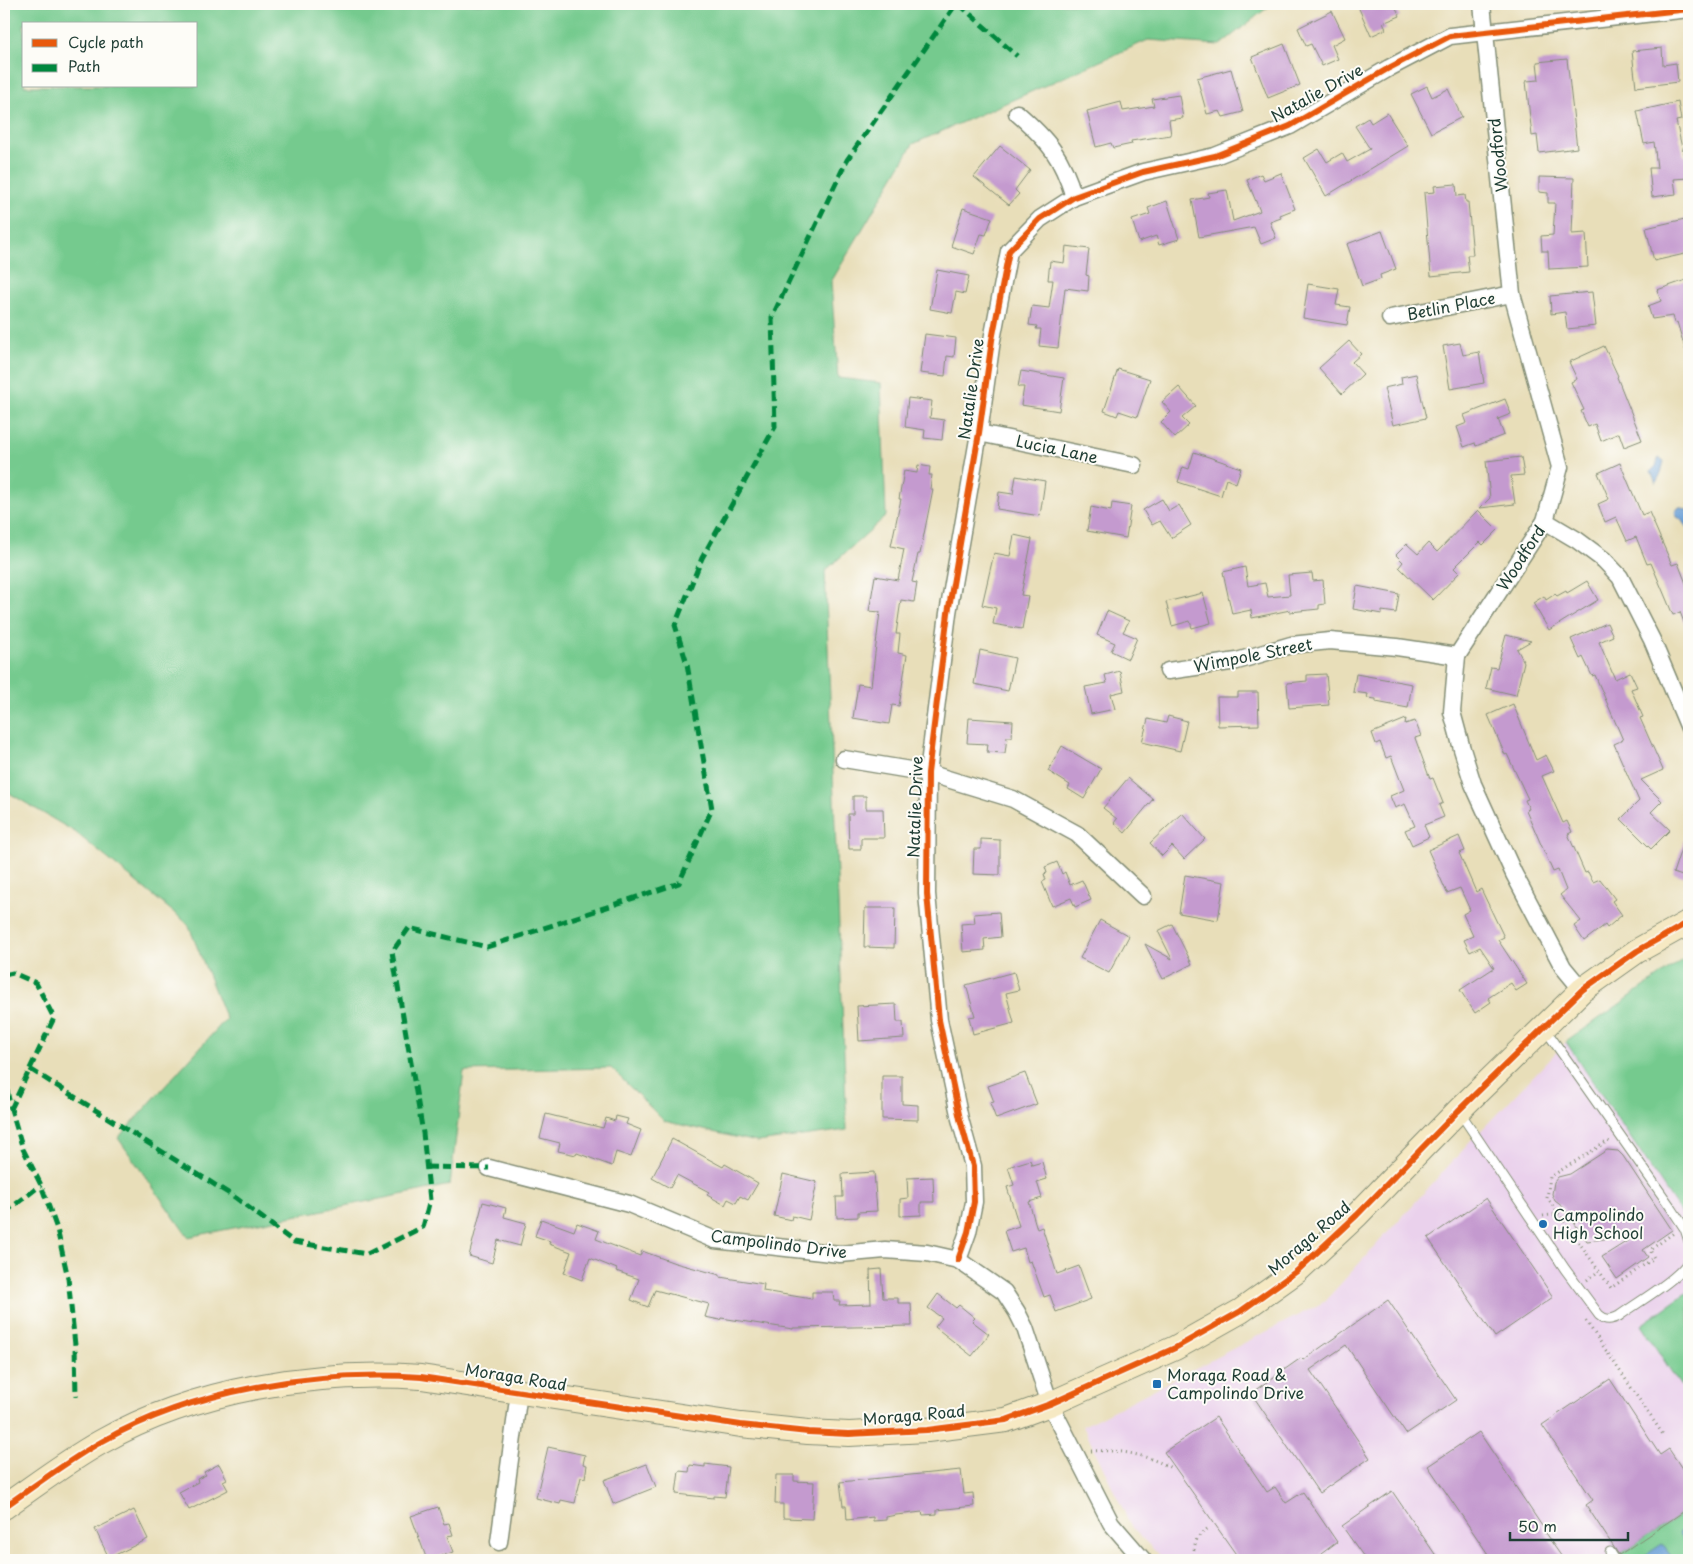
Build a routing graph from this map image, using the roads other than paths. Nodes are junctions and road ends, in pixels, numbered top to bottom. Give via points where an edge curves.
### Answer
1 (1482, 4) edge
2 (1689, 9) edge
3 (1485, 33) junction
4 (1017, 114) dead end
5 (1074, 197) junction
6 (1512, 294) junction
7 (1390, 318) dead end
8 (979, 433) junction
9 (1134, 465) dead end
10 (1545, 521) junction
11 (1457, 656) junction
12 (1168, 671) dead end
13 (1689, 728) edge
14 (844, 760) dead end
15 (928, 774) junction
16 (1144, 896) dead end
17 (1689, 922) edge
18 (1582, 990) junction
19 (1544, 1028) junction
20 (1458, 1111) junction
21 (490, 1168) dead end
22 (1689, 1241) edge
23 (1689, 1259) edge
24 (958, 1260) junction
25 (519, 1392) junction
26 (1050, 1404) junction
27 (4, 1507) edge
28 (499, 1542) dead end
29 (1610, 1552) dead end
30 (1144, 1560) edge
31 (1616, 1560) edge

1 - 3 street, Woodford
2 - 3 street, Natalie Drive
3 - 5 street, Natalie Drive via 1450,36 1290,126 1216,156 1143,172
3 - 6 street, Woodford
4 - 5 street via 1055,152 1067,173
5 - 8 street, Natalie Drive via 1040,219 1009,251
6 - 7 street, Betlin Place
6 - 10 street, Woodford via 1560,467
8 - 9 street, Lucia Lane
8 - 15 street, Natalie Drive via 948,614
10 - 11 street, Woodford
10 - 13 street via 1591,550 1620,577 1652,640
11 - 12 street, Wimpole Street via 1397,646 1330,641 1291,645 1238,661
11 - 18 street, Woodford via 1452,712 1473,784 1546,936 1563,967
14 - 15 street
15 - 16 street via 1013,799 1046,816 1077,834
15 - 24 street, Natalie Drive via 927,894 939,1020 973,1166 974,1202
17 - 18 main road, Moraga Road via 1637,951
18 - 19 main road, Moraga Road
19 - 20 main road, Moraga Road
19 - 22 lane via 1672,1209
20 - 23 lane via 1565,1269 1604,1319 1619,1316 1668,1282 1680,1273
20 - 26 main road, Moraga Road via 1357,1215 1297,1271 1241,1311 1175,1348
21 - 24 street, Campolindo Drive via 628,1204 715,1240 840,1254 885,1250 927,1253
24 - 26 street, Campolindo Drive via 1004,1292 1017,1312
25 - 26 main road, Moraga Road via 741,1425 849,1434 927,1430 1006,1420
25 - 27 main road, Moraga Road via 381,1374 306,1379 231,1393 156,1416 103,1440
25 - 28 street
26 - 30 street, Campolindo Drive via 1111,1523
29 - 31 lane

